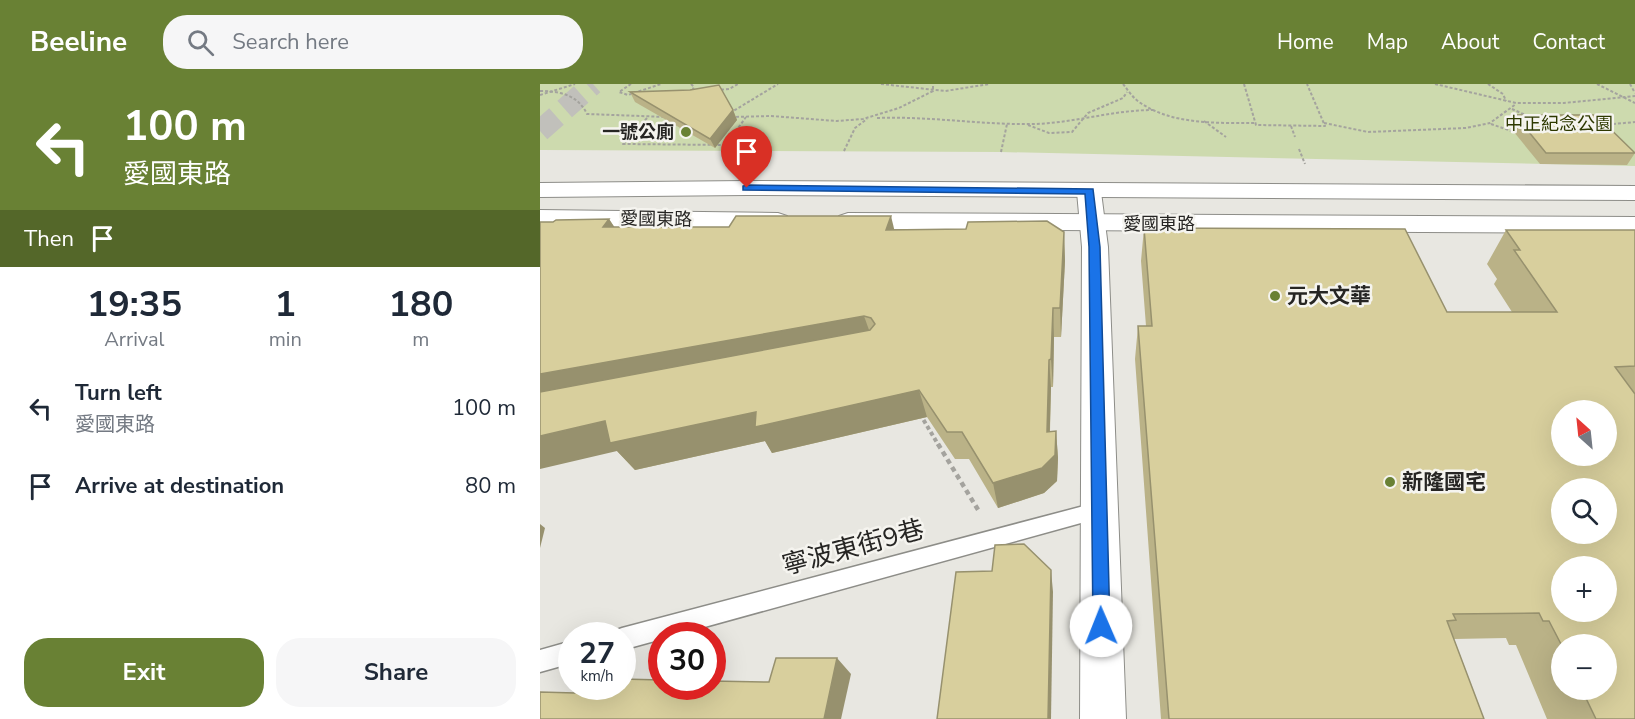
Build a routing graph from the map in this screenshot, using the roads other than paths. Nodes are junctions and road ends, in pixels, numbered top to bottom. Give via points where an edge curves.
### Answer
1 (540, 190) edge
2 (1635, 193) edge
3 (1090, 208) junction
4 (540, 218) edge
5 (1635, 225) edge
6 (1099, 510) junction
7 (636, 635) edge
8 (558, 656) edge
9 (540, 661) edge
10 (1103, 719) edge

1 - 3 street, 愛國東路 via 747,188
2 - 3 street, 愛國東路
3 - 4 street, 愛國東路 via 809,221
3 - 5 street, 愛國東路
3 - 6 street via 1095,247
6 - 7 lane, 寧波東街9巷
6 - 10 street
8 - 9 lane

